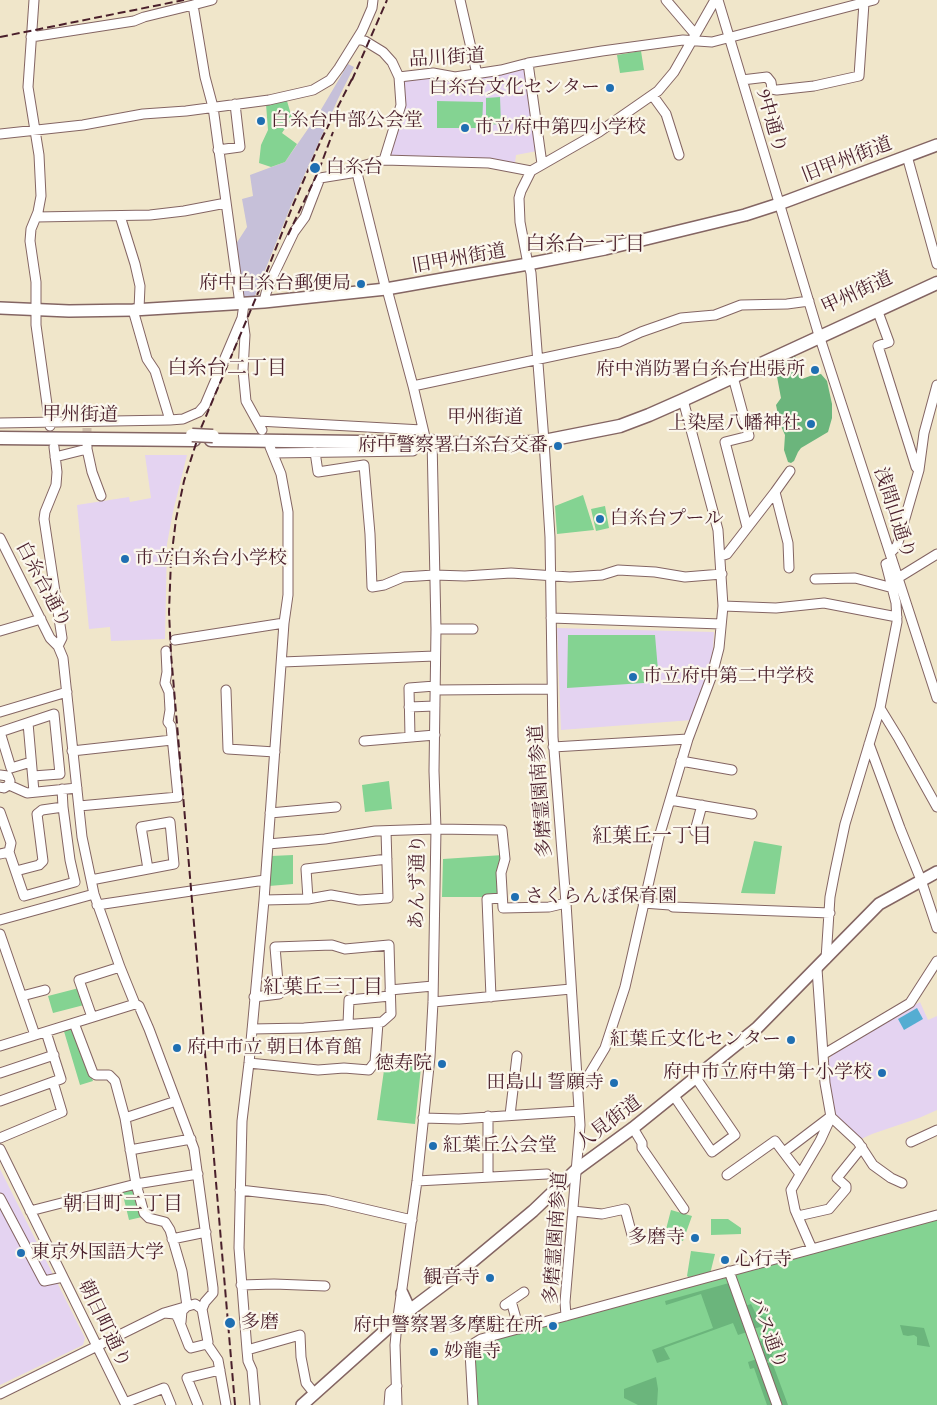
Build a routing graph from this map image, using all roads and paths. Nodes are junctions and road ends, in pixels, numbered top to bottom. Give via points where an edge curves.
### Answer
1 (34, 0) edge
2 (212, 0) edge
3 (373, 0) edge
4 (460, 0) edge
5 (666, 0) edge
6 (717, 0) edge
7 (836, 0) edge
8 (874, 0) edge
9 (864, 3) junction
10 (193, 5) junction
11 (838, 10) junction
12 (31, 37) junction
13 (694, 37) junction
14 (730, 38) junction
15 (357, 39) junction
16 (528, 63) junction
17 (477, 74) junction
18 (399, 77) junction
19 (742, 80) junction
20 (653, 96) junction
21 (235, 104) junction
22 (212, 107) junction
23 (34, 130) junction
24 (0, 134) edge
25 (937, 145) edge
26 (218, 150) junction
27 (679, 155) dead end
28 (907, 156) junction
29 (384, 160) junction
30 (542, 164) junction
31 (356, 169) junction
32 (531, 171) junction
33 (226, 202) junction
34 (779, 204) junction
35 (120, 216) junction
36 (36, 217) junction
37 (528, 264) junction
38 (937, 264) edge
39 (937, 277) edge
40 (937, 284) edge
41 (386, 290) junction
42 (809, 301) junction
43 (264, 302) junction
44 (242, 304) junction
45 (0, 308) edge
46 (37, 309) junction
47 (136, 310) junction
48 (878, 312) junction
49 (242, 318) junction
50 (819, 335) junction
51 (538, 359) junction
52 (733, 377) junction
53 (413, 386) junction
54 (937, 387) edge
55 (684, 400) junction
56 (170, 420) junction
57 (0, 423) edge
58 (49, 424) junction
59 (0, 432) edge
60 (0, 438) edge
61 (193, 438) junction
62 (426, 438) junction
63 (543, 439) junction
64 (315, 452) junction
65 (919, 470) junction
66 (790, 471) dead end
67 (776, 492) junction
68 (101, 496) dead end
69 (747, 527) junction
70 (0, 538) edge
71 (937, 554) edge
72 (721, 556) junction
73 (891, 557) junction
74 (789, 568) dead end
75 (722, 574) junction
76 (434, 575) junction
77 (550, 576) junction
78 (898, 578) junction
79 (815, 579) dead end
80 (893, 588) junction
81 (723, 606) junction
82 (897, 617) junction
83 (551, 618) junction
84 (41, 619) junction
85 (284, 623) junction
86 (721, 624) junction
87 (436, 629) junction
88 (473, 629) dead end
89 (0, 631) edge
90 (176, 640) dead end
91 (58, 646) junction
92 (166, 651) dead end
93 (435, 656) junction
94 (282, 662) junction
95 (435, 688) junction
96 (552, 689) junction
97 (226, 690) dead end
98 (66, 692) junction
99 (937, 698) edge
100 (435, 706) junction
101 (409, 707) junction
102 (880, 708) junction
103 (0, 712) edge
104 (28, 723) junction
105 (0, 732) edge
106 (435, 735) junction
107 (410, 737) junction
108 (172, 740) junction
109 (688, 740) junction
110 (364, 741) dead end
111 (869, 744) junction
112 (553, 747) junction
113 (72, 751) junction
114 (275, 752) junction
115 (682, 761) junction
116 (32, 762) junction
117 (732, 770) dead end
118 (0, 775) edge
119 (33, 776) junction
120 (4, 786) edge
121 (77, 788) junction
122 (62, 789) junction
123 (34, 792) junction
124 (670, 800) junction
125 (702, 805) junction
126 (79, 806) junction
127 (63, 807) junction
128 (336, 807) dead end
129 (937, 807) edge
130 (0, 812) edge
131 (270, 813) junction
132 (752, 814) dead end
133 (436, 829) junction
134 (386, 831) junction
135 (695, 831) dead end
136 (268, 844) junction
137 (4, 853) edge
138 (387, 859) junction
139 (148, 869) junction
140 (16, 871) junction
141 (937, 872) edge
142 (91, 880) junction
143 (265, 880) junction
144 (921, 880) junction
145 (94, 894) junction
146 (308, 898) junction
147 (502, 898) junction
148 (264, 900) junction
149 (566, 903) junction
150 (643, 903) junction
151 (97, 905) junction
152 (830, 913) junction
153 (0, 920) edge
154 (937, 928) edge
155 (0, 934) edge
156 (276, 959) junction
157 (826, 959) junction
158 (937, 960) edge
159 (258, 961) junction
160 (120, 967) junction
161 (817, 969) junction
162 (433, 986) junction
163 (571, 989) junction
164 (45, 990) dead end
165 (390, 993) junction
166 (22, 996) junction
167 (254, 997) junction
168 (491, 997) junction
169 (433, 1002) junction
170 (135, 1004) junction
171 (92, 1018) junction
172 (74, 1023) junction
173 (378, 1023) junction
174 (348, 1024) junction
175 (252, 1029) junction
176 (46, 1032) junction
177 (36, 1035) junction
178 (0, 1046) edge
179 (54, 1054) junction
180 (824, 1054) junction
181 (517, 1056) dead end
182 (250, 1063) junction
183 (0, 1073) edge
184 (696, 1078) junction
185 (52, 1082) junction
186 (577, 1088) junction
187 (674, 1096) junction
188 (0, 1102) edge
189 (176, 1102) junction
190 (579, 1111) junction
191 (510, 1115) junction
192 (488, 1116) junction
193 (831, 1117) junction
194 (125, 1118) junction
195 (423, 1118) junction
196 (633, 1128) junction
197 (937, 1130) edge
198 (0, 1138) edge
199 (191, 1139) junction
200 (910, 1142) dead end
201 (862, 1147) junction
202 (0, 1150) edge
203 (130, 1150) junction
204 (784, 1152) junction
205 (577, 1169) junction
206 (198, 1174) junction
207 (547, 1174) dead end
208 (800, 1174) junction
209 (727, 1175) dead end
210 (488, 1178) junction
211 (417, 1181) junction
212 (902, 1183) dead end
213 (136, 1184) junction
214 (240, 1190) junction
215 (0, 1198) edge
216 (684, 1209) dead end
217 (30, 1211) junction
218 (573, 1211) junction
219 (937, 1215) edge
220 (798, 1216) junction
221 (412, 1220) junction
222 (206, 1232) junction
223 (632, 1235) dead end
224 (172, 1239) junction
225 (812, 1249) junction
226 (729, 1271) junction
227 (63, 1277) junction
228 (242, 1285) junction
229 (325, 1286) dead end
230 (524, 1292) dead end
231 (402, 1293) junction
232 (195, 1306) junction
233 (414, 1307) junction
234 (164, 1313) junction
235 (566, 1316) junction
236 (398, 1319) junction
237 (181, 1322) junction
238 (519, 1329) junction
239 (207, 1344) junction
240 (97, 1346) junction
241 (247, 1350) junction
242 (220, 1370) junction
243 (397, 1386) junction
244 (314, 1393) junction
245 (0, 1394) edge
246 (125, 1404) edge
247 (171, 1405) edge
248 (198, 1405) edge
249 (226, 1405) edge
250 (255, 1405) edge
251 (302, 1405) edge
252 (389, 1405) edge
253 (397, 1405) edge
254 (473, 1405) edge
255 (777, 1405) edge

1 - 12 street
2 - 10 street
3 - 15 street
4 - 17 street
5 - 13 street
6 - 13 street
6 - 14 street, 9中通り
7 - 11 street
8 - 9 street, 品川街道
9 - 11 street, 品川街道
9 - 19 street via 859,76 777,90 772,89 768,77
10 - 12 street via 134,21
10 - 22 street
11 - 14 street, 品川街道
12 - 23 street via 28,87
13 - 14 street, 品川街道 via 712,42
13 - 16 street, 品川街道
13 - 20 street via 674,72
14 - 19 street, 9中通り
15 - 18 street, 品川街道 via 383,52
15 - 21 street via 332,77 322,86 290,97
16 - 17 street, 品川街道
16 - 30 street
17 - 18 street, 品川街道 via 455,77 434,73
18 - 29 street via 400,105
19 - 34 street, 9中通り
20 - 27 street via 666,114
20 - 30 street
21 - 22 street
21 - 26 street via 240,147
22 - 23 street
22 - 26 street
23 - 24 street
23 - 36 street via 41,196
25 - 28 main road, 旧甲州街道
26 - 33 street
28 - 34 main road, 旧甲州街道
28 - 38 street
29 - 31 street
29 - 32 street via 489,163
30 - 32 street
31 - 41 street, あんず通り
31 - 43 street via 351,173 320,178
32 - 37 street, 多磨霊園南参道 via 519,198
33 - 35 street via 184,211
33 - 44 street
34 - 37 main road, 旧甲州街道 via 605,249
34 - 42 street, 9中通り
35 - 36 street
35 - 47 street via 140,286
36 - 46 street via 30,241
37 - 41 main road, 旧甲州街道
37 - 51 street, 多磨霊園南参道
39 - 50 highway, 甲州街道
40 - 48 highway, 甲州街道
41 - 43 main road, 旧甲州街道
41 - 53 street, あんず通り
42 - 50 street, 9中通り
42 - 51 street via 741,305 715,315 682,318 619,342
43 - 44 main road, 旧甲州街道
44 - 47 main road, 旧甲州街道
44 - 49 street
45 - 46 main road, 旧甲州街道
46 - 47 main road, 旧甲州街道
46 - 58 street via 36,325
47 - 56 street via 147,359
48 - 50 highway, 甲州街道
48 - 65 street via 888,342 878,346
49 - 56 street via 205,405 199,412 183,419
49 - 62 street via 246,401 260,425
50 - 52 highway, 甲州街道
50 - 63 highway, 甲州街道 via 655,407 619,420
50 - 73 street, 浅間山通り
51 - 53 street
51 - 63 street, 多磨霊園南参道
52 - 55 highway, 甲州街道
52 - 69 street via 748,436 725,442
53 - 62 street, あんず通り
54 - 65 street via 924,433
55 - 63 highway, 甲州街道 via 620,426
55 - 72 street via 718,530
56 - 58 street
57 - 58 street
59 - 61 highway, 甲州街道
60 - 61 highway, 甲州街道
61 - 62 highway, 甲州街道
62 - 63 highway, 甲州街道
62 - 64 street via 413,451
62 - 76 street, あんず通り
63 - 77 street, 多磨霊園南参道
64 - 76 street via 318,472 364,465 372,587 384,586 403,577
64 - 85 street via 272,450 282,474 288,512 288,595
65 - 73 street
66 - 67 street
67 - 69 street
67 - 74 street via 788,543
68 - 91 street via 87,446 54,452 56,485 44,519 62,638
69 - 72 street via 727,554
70 - 84 street, 白糸台通り
71 - 78 street
72 - 75 street
73 - 78 street, 浅間山通り
73 - 80 street via 886,564
75 - 77 street via 685,577 618,570 602,575
75 - 81 street
76 - 77 street via 511,573
76 - 87 street, あんず通り
77 - 83 street, 多磨霊園南参道
78 - 99 street, 浅間山通り
79 - 80 street via 855,578
80 - 82 street
81 - 82 street via 776,608 824,603
81 - 86 street
82 - 102 street
83 - 86 street
83 - 96 street, 多磨霊園南参道
84 - 89 street
84 - 91 street, 白糸台通り via 50,638
85 - 90 street
85 - 94 street
86 - 109 street via 712,675
87 - 88 street
87 - 93 street, あんず通り
91 - 98 street via 63,658
92 - 108 street via 165,683
93 - 94 street
93 - 95 street, あんず通り
94 - 114 street
95 - 96 street
95 - 100 street, あんず通り
95 - 101 street via 408,688
96 - 112 street, 多磨霊園南参道
97 - 114 street via 228,749
98 - 103 street
98 - 113 street
100 - 101 street
100 - 106 street, あんず通り
101 - 107 street
102 - 111 street
102 - 129 street
104 - 105 street
104 - 116 street
104 - 119 street via 54,714 60,774
105 - 116 street via 11,768
106 - 107 street
106 - 133 street, あんず通り
107 - 110 street
108 - 113 street
108 - 126 street via 178,797
109 - 112 street
109 - 115 street
111 - 144 street
111 - 152 street via 835,871
112 - 149 street, 多磨霊園南参道
113 - 121 street
114 - 131 street
115 - 117 street
115 - 124 street
116 - 119 street
118 - 120 street via 8,776 10,781
119 - 123 street
120 - 123 street
121 - 122 street
121 - 126 street
122 - 123 street
122 - 127 street
124 - 125 street
124 - 150 street
125 - 132 street
125 - 135 street
126 - 142 street
127 - 140 street via 39,812 42,861 39,865
127 - 140 street via 75,882 24,896
128 - 131 street
130 - 137 street via 11,843
131 - 136 street
133 - 134 street
133 - 147 street via 502,830 505,859 501,873
133 - 162 street, あんず通り
134 - 136 street
134 - 138 street
136 - 143 street
137 - 140 street
138 - 146 street via 306,869
138 - 146 street via 388,898 360,900 331,895
139 - 139 street via 174,864 170,822 141,827
139 - 142 street
141 - 144 main road, 人見街道
142 - 145 street
143 - 148 street
143 - 151 street
144 - 154 street
144 - 157 main road, 人見街道 via 879,904
145 - 151 street
145 - 153 street
146 - 148 street
147 - 149 street via 503,908 549,907
147 - 168 street via 487,898
148 - 159 street
149 - 163 street, 多磨霊園南参道
150 - 152 street
150 - 186 street via 625,987 605,1048 584,1083
151 - 160 street
152 - 157 street
155 - 166 street
156 - 159 street
156 - 165 street via 275,947 332,945 345,949 389,945
156 - 167 street via 279,994
157 - 161 main road, 人見街道
158 - 180 street via 910,1003
159 - 167 street
160 - 170 street
160 - 171 street via 79,980
161 - 180 street
161 - 184 main road, 人見街道 via 758,1028
162 - 165 street
162 - 169 street, あんず通り
163 - 168 street
163 - 186 street, 多磨霊園南参道
164 - 166 street
165 - 173 street via 391,1014
165 - 174 street via 349,1000
166 - 177 street
167 - 175 street
168 - 169 street
169 - 195 street, あんず通り
170 - 171 street
170 - 189 street via 142,1013
171 - 172 street
172 - 176 street
172 - 194 street via 93,1073 109,1075 115,1081
173 - 174 street
173 - 182 street via 375,1062 369,1070 318,1070
174 - 175 street
175 - 182 street
176 - 177 street
176 - 179 street
177 - 178 street
179 - 183 street
179 - 185 street via 61,1079
180 - 193 street
181 - 191 street
182 - 214 street via 243,1108
184 - 187 main road, 人見街道
184 - 187 street via 735,1135 712,1152
185 - 188 street
185 - 198 street via 62,1112
186 - 190 street, 多磨霊園南参道
187 - 196 main road, 人見街道
189 - 194 street
189 - 199 street
190 - 191 street
190 - 205 street, 多磨霊園南参道
191 - 192 street
192 - 195 street
192 - 210 street
193 - 201 street
193 - 204 street
193 - 208 street
194 - 203 street
195 - 211 street, あんず通り
196 - 205 main road, 人見街道
196 - 216 street via 642,1148
197 - 200 street
199 - 203 street
199 - 206 street
201 - 212 street via 873,1164
201 - 220 street via 837,1178 846,1189 829,1209
202 - 217 street, 朝日町通り
203 - 213 street
204 - 208 street
204 - 209 street via 775,1141
205 - 218 street, 多磨霊園南参道
205 - 233 main road, 人見街道 via 534,1211
206 - 213 street
206 - 222 street
207 - 210 street
208 - 220 street via 791,1190
210 - 211 street
211 - 221 street, あんず通り
213 - 217 street
213 - 224 street via 144,1213 149,1218 165,1222
214 - 221 street via 331,1201
214 - 228 street
215 - 227 street via 44,1282
217 - 227 street, 朝日町通り
218 - 223 street via 602,1214 625,1209
218 - 235 street, 多磨霊園南参道
219 - 225 street
220 - 225 street
221 - 231 street, あんず通り
222 - 224 street
222 - 232 street via 213,1293
224 - 232 street
225 - 226 street
226 - 235 street
226 - 255 street, バス通り
227 - 240 street, 朝日町通り
228 - 229 street
228 - 241 street
230 - 238 street via 508,1303
231 - 233 main road via 408,1306
231 - 236 street, あんず通り
232 - 234 street
232 - 237 street via 182,1311
232 - 239 street
233 - 236 main road, 人見街道
234 - 237 street via 175,1314
234 - 240 street
235 - 238 street
236 - 243 street, あんず通り via 395,1345
236 - 244 main road, 人見街道
237 - 239 street via 189,1346
238 - 254 street via 473,1344 470,1352
239 - 242 street via 218,1360
240 - 245 street
240 - 246 street, 朝日町通り
241 - 244 street via 300,1335 306,1383
241 - 250 street
242 - 248 street via 187,1378
242 - 249 street
243 - 252 street via 390,1392
243 - 253 street, あんず通り
244 - 251 main road, 人見街道
246 - 247 street via 164,1388

